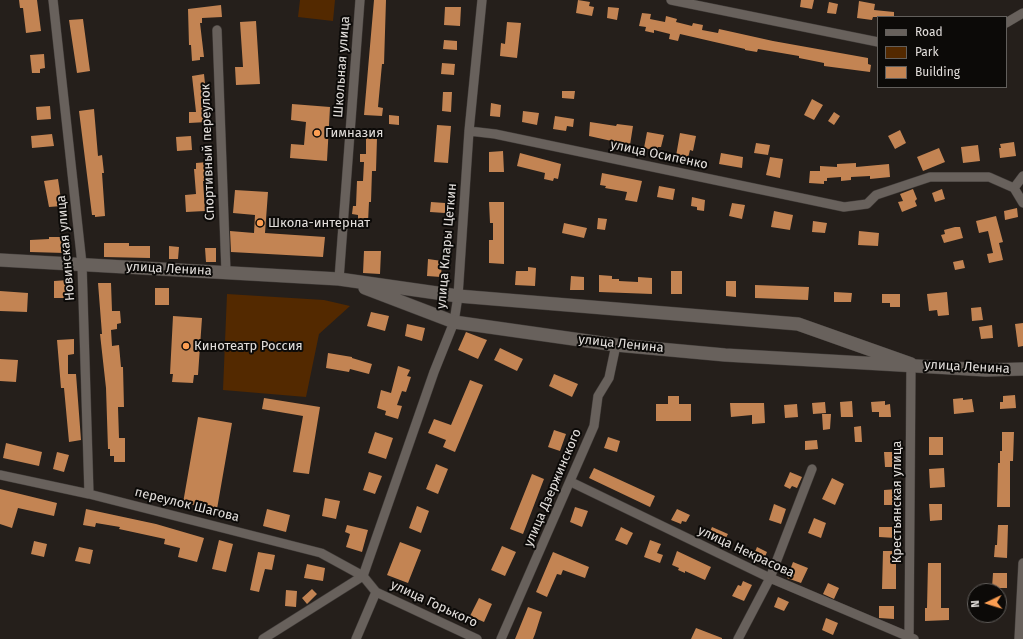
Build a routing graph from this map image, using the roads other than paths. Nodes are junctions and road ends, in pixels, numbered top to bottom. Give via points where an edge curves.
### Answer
1 (52, 0) edge
2 (360, 0) edge
3 (482, 0) edge
4 (671, 0) edge
5 (1023, 14) edge
6 (1007, 22) edge
7 (216, 30) dead end
8 (877, 42) edge
9 (469, 131) junction
10 (1023, 176) edge
11 (1014, 188) junction
12 (1023, 202) edge
13 (0, 260) edge
14 (82, 264) junction
15 (226, 272) junction
16 (339, 279) junction
17 (458, 296) junction
18 (454, 322) junction
19 (616, 345) junction
20 (911, 364) junction
21 (1023, 369) edge
22 (812, 469) dead end
23 (0, 474) edge
24 (570, 482) junction
25 (89, 494) junction
26 (1023, 563) edge
27 (363, 576) junction
28 (770, 578) junction
29 (376, 592) junction
30 (263, 639) edge
31 (356, 639) edge
32 (477, 639) edge
33 (501, 639) edge
34 (738, 639) edge
35 (911, 639) edge
36 (1020, 639) edge

1 - 14 street, Новинская улица
2 - 16 street, Школьная улица
3 - 9 street, улица Клары Цеткин
4 - 8 street
5 - 6 street
7 - 15 street, Спортивный переулок
9 - 11 street, улица Осипенко via 495,134 844,207 867,204 876,195 930,177 989,177
9 - 17 street, улица Клары Цеткин
10 - 11 street
11 - 12 street
13 - 14 main road, улица Ленина
14 - 15 main road, улица Ленина
14 - 25 street, Новинская улица
15 - 16 main road, улица Ленина
16 - 17 main road, улица Ленина
16 - 18 main road, улица Ленина
17 - 18 street, улица Клары Цеткин
17 - 20 main road, улица Ленина via 798,324
18 - 19 main road, улица Ленина
18 - 27 street, улица Клары Цеткин
19 - 20 main road, улица Ленина via 725,355
19 - 24 street, улица Дзержинского via 609,378 598,396 594,426
20 - 21 main road, улица Ленина via 986,370
20 - 35 street, Крестьянская улица
22 - 28 street
23 - 25 street, переулок Шагова
24 - 28 street, улица Некрасова
24 - 33 street, улица Дзержинского
25 - 27 street, переулок Шагова via 321,553
26 - 36 street
27 - 29 street, улица Горького
27 - 30 street
28 - 34 street
28 - 35 street, улица Некрасова
29 - 31 street
29 - 32 street, улица Горького

